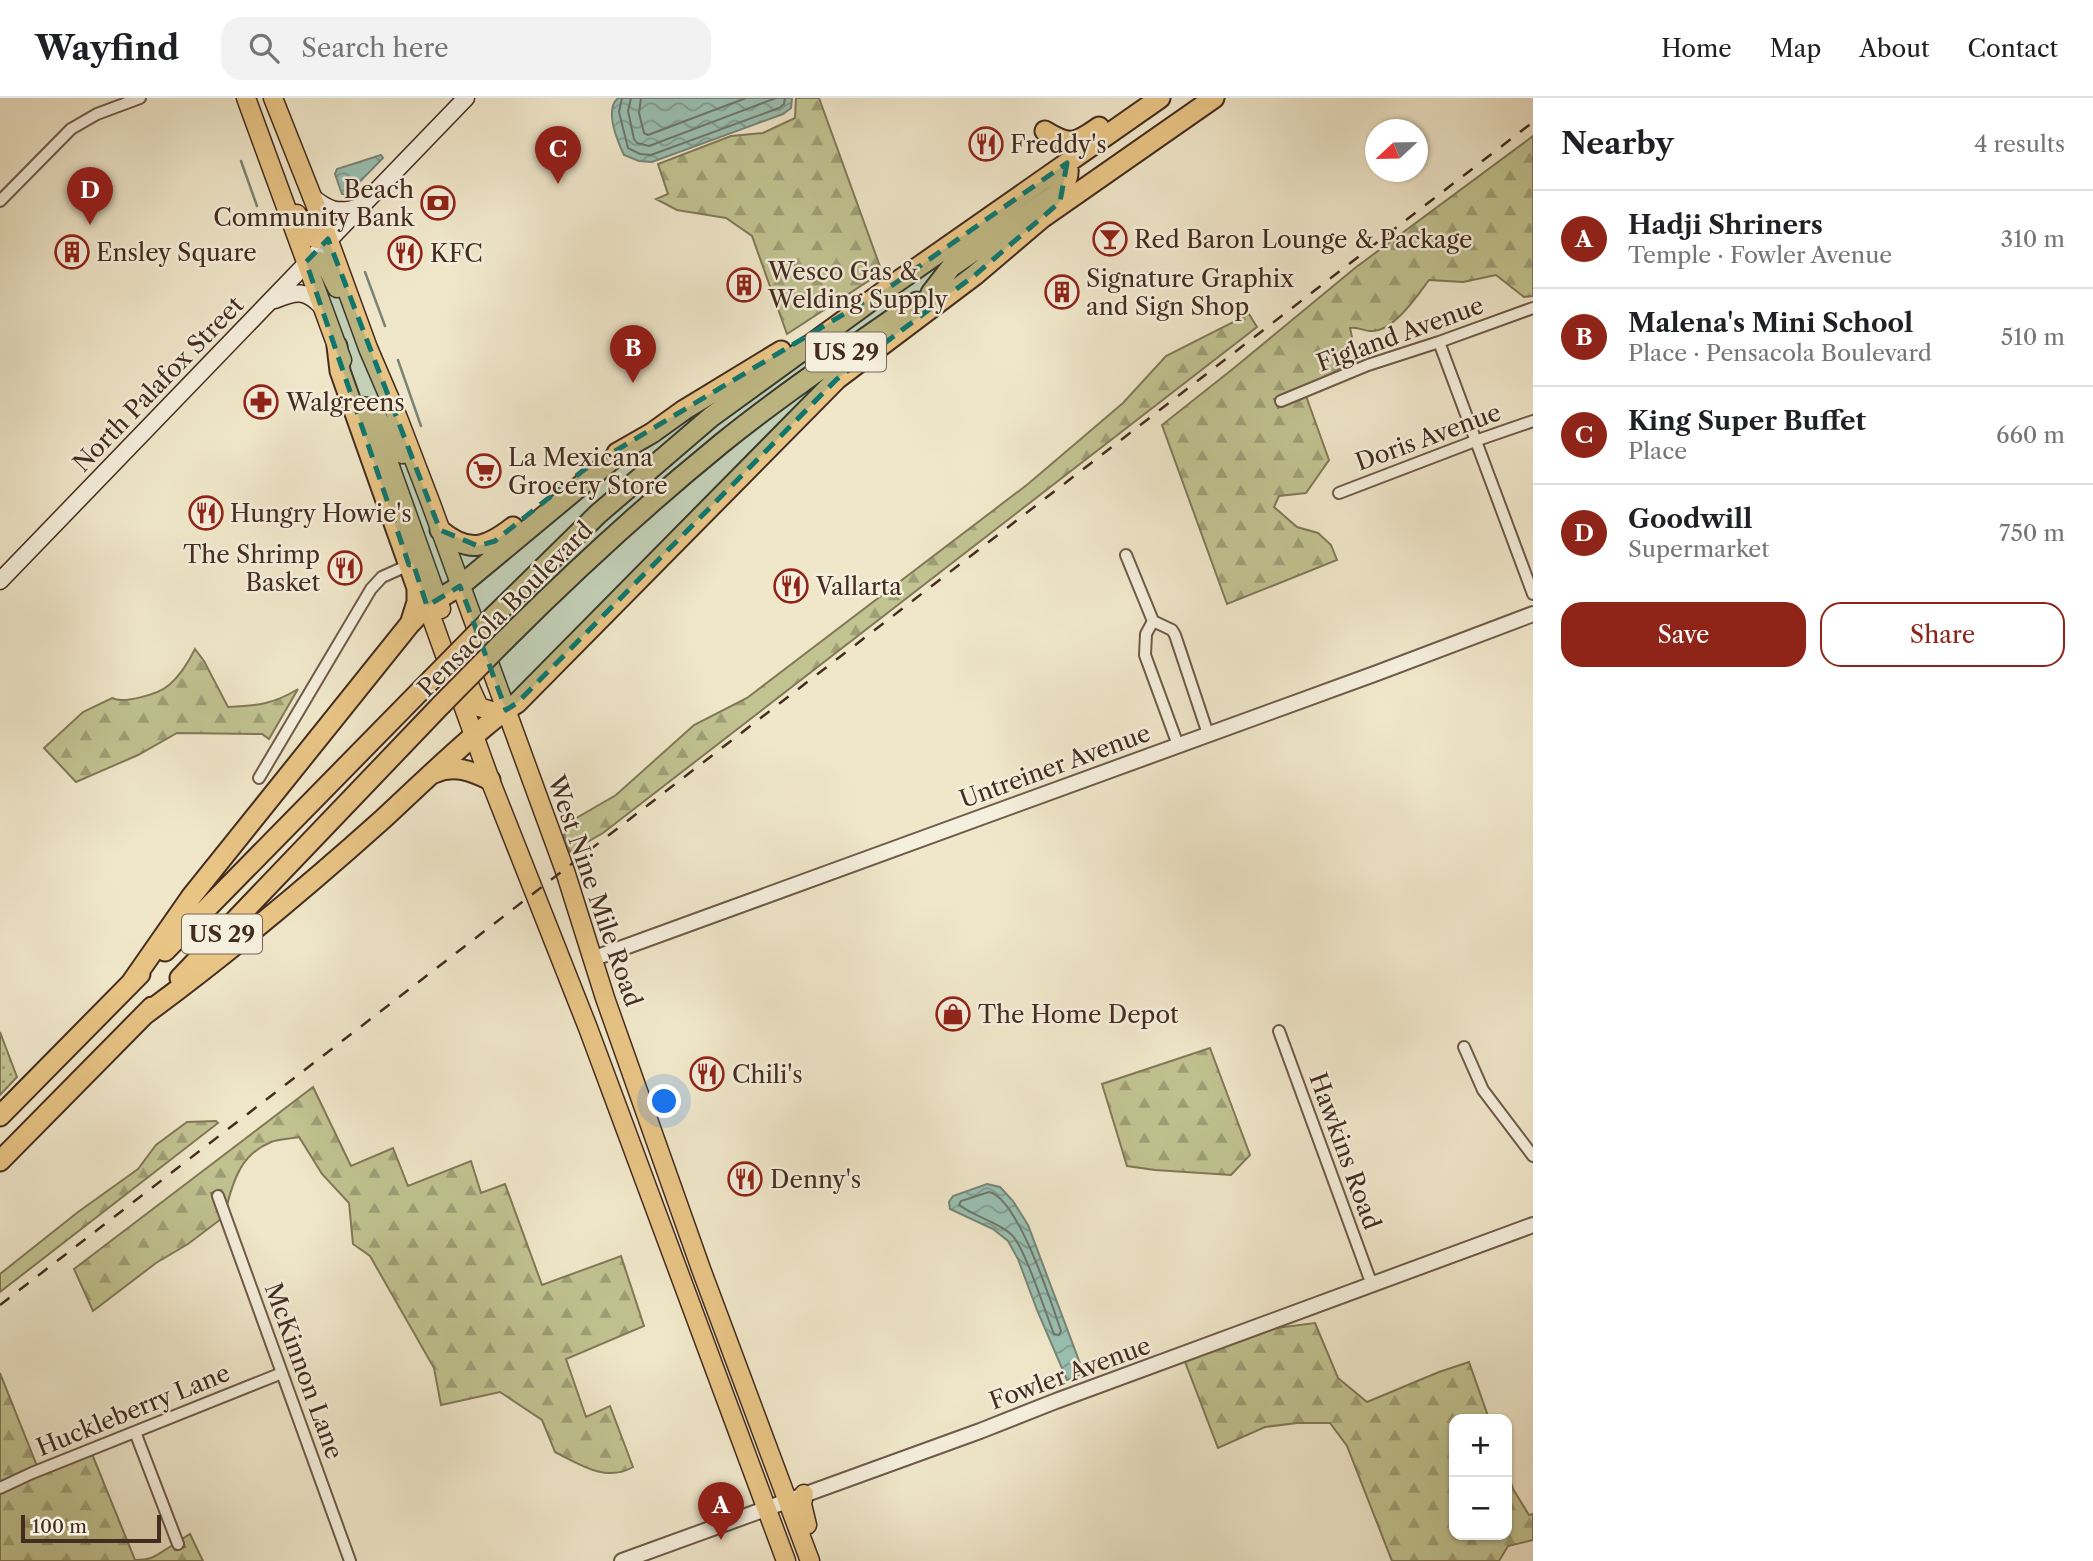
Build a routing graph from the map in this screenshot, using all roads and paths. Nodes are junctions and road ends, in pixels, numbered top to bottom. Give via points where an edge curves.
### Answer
1 (140, 98) edge
2 (246, 98) edge
3 (254, 98) edge
4 (263, 98) edge
5 (273, 98) edge
6 (466, 98) edge
7 (1151, 98) edge
8 (1160, 98) edge
9 (1193, 98) edge
10 (1214, 98) edge
11 (1045, 131) dead end
12 (1152, 142) junction
13 (1068, 163) junction
14 (303, 174) junction
15 (312, 196) junction
16 (0, 201) edge
17 (361, 206) junction
18 (1042, 218) junction
19 (328, 239) junction
20 (306, 262) junction
21 (894, 284) junction
22 (931, 293) junction
23 (269, 302) junction
24 (323, 308) junction
25 (1533, 308) edge
26 (1439, 342) junction
27 (337, 346) junction
28 (1281, 401) dead end
29 (359, 406) junction
30 (1533, 421) edge
31 (366, 426) junction
32 (1475, 441) junction
33 (626, 448) junction
34 (402, 454) junction
35 (1339, 493) dead end
36 (431, 504) junction
37 (440, 530) junction
38 (1126, 555) dead end
39 (411, 564) junction
40 (0, 581) edge
41 (460, 586) junction
42 (1533, 594) edge
43 (435, 603) junction
44 (1533, 614) edge
45 (1153, 621) junction
46 (409, 625) junction
47 (499, 713) junction
48 (1209, 734) junction
49 (475, 736) junction
50 (1178, 745) junction
51 (427, 777) junction
52 (259, 778) dead end
53 (491, 780) junction
54 (539, 902) junction
55 (592, 959) junction
56 (566, 974) junction
57 (131, 983) junction
58 (144, 1016) junction
59 (1279, 1031) dead end
60 (1464, 1047) dead end
61 (56, 1058) junction
62 (632, 1075) junction
63 (0, 1116) edge
64 (1533, 1156) edge
65 (1, 1160) edge
66 (218, 1196) dead end
67 (1533, 1225) edge
68 (665, 1234) junction
69 (1371, 1285) junction
70 (282, 1373) junction
71 (135, 1432) junction
72 (0, 1488) edge
73 (796, 1497) junction
74 (767, 1509) junction
75 (178, 1544) dead end
76 (350, 1561) edge
77 (622, 1561) edge
78 (786, 1561) edge
79 (799, 1561) edge
80 (810, 1561) edge
81 (821, 1561) edge

1 - 16 street via 71,129
2 - 20 main road
3 - 19 main road via 304,228 313,239
4 - 14 main road via 284,154
5 - 14 main road
6 - 17 main road, North Palafox Street
7 - 11 highway via 1137,100 1080,141 1067,141
8 - 13 highway, Pensacola Boulevard / US 29
9 - 12 highway via 1176,110
10 - 12 highway, Pensacola Boulevard / US 29
12 - 18 highway, Pensacola Boulevard / US 29
13 - 21 highway, Pensacola Boulevard / US 29
13 - 22 highway via 1067,182 1056,194 951,267
14 - 15 main road
15 - 17 main road via 339,212
15 - 19 main road
17 - 19 main road, North Palafox Street
18 - 22 highway, Pensacola Boulevard / US 29
18 - 47 highway via 975,275 836,379 517,703
19 - 20 main road, North Palafox Street
19 - 36 main road
20 - 23 main road, North Palafox Street
20 - 24 main road
20 - 34 main road via 319,261 334,280
21 - 33 highway
21 - 57 highway, Pensacola Boulevard / US 29, bridge via 674,447 598,514
22 - 58 highway, Pensacola Boulevard / US 29, bridge via 724,442 603,545 504,640
23 - 24 main road via 302,293
23 - 40 main road, North Palafox Street
24 - 27 main road
25 - 26 street, Figland Avenue
26 - 28 street, Figland Avenue
26 - 32 street
27 - 29 main road
27 - 39 highway via 340,371
29 - 31 main road
29 - 34 main road via 370,407
30 - 32 street, Doris Avenue
31 - 39 main road
31 - 43 main road via 387,458
32 - 35 street, Doris Avenue
32 - 42 street
33 - 37 highway via 585,469 495,541 467,545
33 - 41 highway
34 - 36 main road via 415,490
36 - 37 main road
37 - 41 main road
38 - 45 street
39 - 43 main road
39 - 46 highway via 417,602
39 - 52 street via 382,576 372,589
41 - 43 highway
41 - 47 main road
43 - 46 highway
43 - 47 main road via 452,606 459,617
43 - 49 main road
44 - 48 street, Untreiner Avenue
45 - 48 street via 1175,635
45 - 50 street via 1146,634 1145,655
46 - 57 highway via 191,897
47 - 49 highway
47 - 55 main road, West Nine Mile Road via 528,804 547,822
48 - 50 street, Untreiner Avenue
49 - 51 highway
49 - 53 main road
50 - 55 street, Untreiner Avenue
51 - 53 highway via 445,768 472,771
51 - 58 highway via 325,870
53 - 54 main road
54 - 55 main road via 554,917 571,952
54 - 56 main road
55 - 62 main road, West Nine Mile Road
56 - 62 main road via 580,975 593,985 621,1065
56 - 68 main road
57 - 61 highway, Pensacola Boulevard / US 29
58 - 65 highway, Pensacola Boulevard / US 29
59 - 69 street, Hawkins Road
60 - 64 street via 1483,1090
61 - 63 highway, Pensacola Boulevard / US 29
61 - 65 highway via 64,1066 64,1082 17,1130
62 - 73 main road, West Nine Mile Road via 701,1269
66 - 70 street, McKinnon Lane
67 - 69 street, Fowler Avenue
68 - 73 main road via 699,1292 773,1487
68 - 74 main road
69 - 73 street, Fowler Avenue
70 - 71 street, Huckleberry Lane
70 - 76 street, McKinnon Lane
71 - 72 street, Huckleberry Lane
71 - 75 street
73 - 74 street, Fowler Avenue
73 - 80 main road, West Nine Mile Road
73 - 81 main road
74 - 77 street, Fowler Avenue
74 - 78 main road
74 - 79 main road via 781,1516

